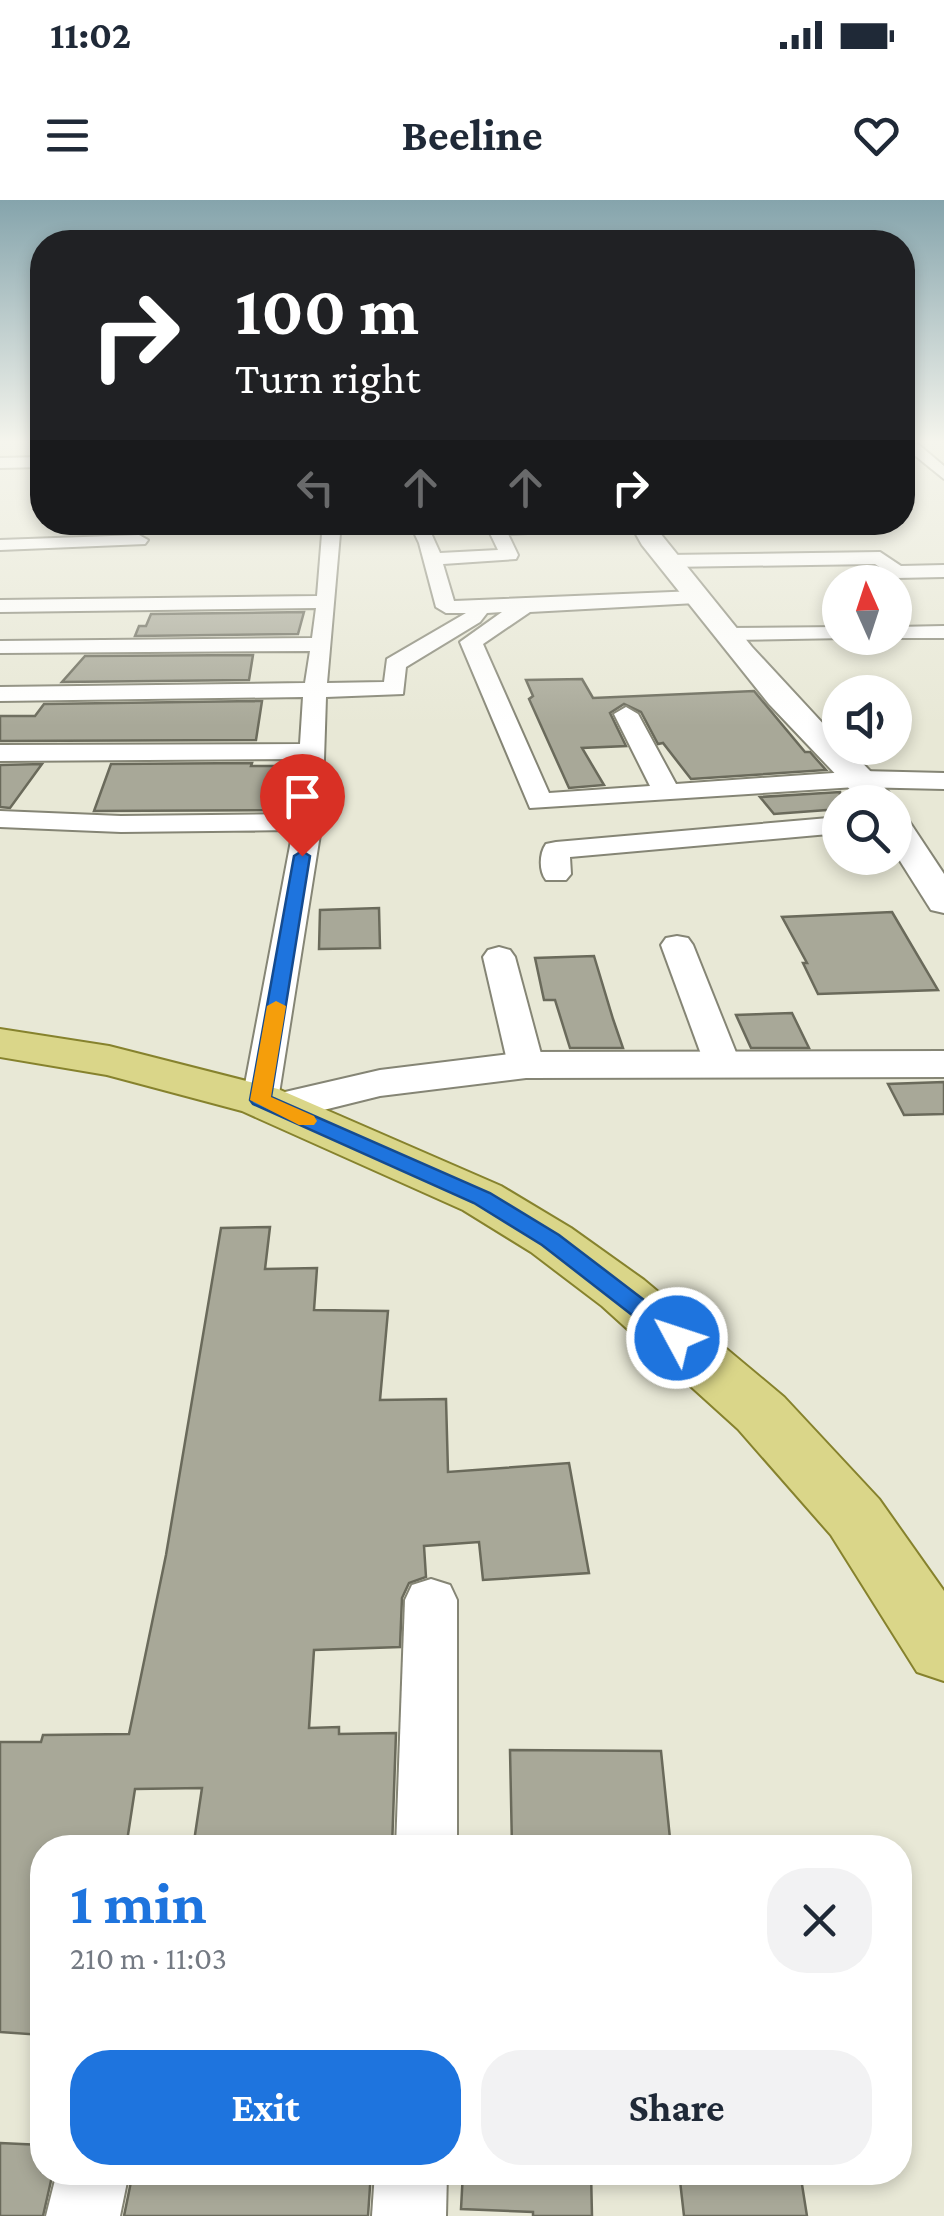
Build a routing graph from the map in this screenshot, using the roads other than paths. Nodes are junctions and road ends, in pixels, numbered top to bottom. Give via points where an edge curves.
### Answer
1 (43, 538) edge
2 (331, 538) edge
3 (424, 538) edge
4 (501, 538) edge
5 (653, 538) edge
6 (139, 540) edge
7 (42, 543) junction
8 (0, 544) edge
9 (433, 559) junction
10 (667, 561) junction
11 (944, 571) edge
12 (696, 597) junction
13 (327, 602) junction
14 (0, 606) edge
15 (34, 606) junction
16 (525, 606) junction
17 (479, 609) junction
18 (912, 632) edge
19 (944, 632) edge
20 (822, 633) edge
21 (728, 634) junction
22 (0, 644) edge
23 (321, 644) junction
24 (314, 691) junction
25 (0, 694) edge
26 (626, 714) dead end
27 (312, 751) junction
28 (0, 753) edge
29 (944, 781) edge
30 (866, 785) edge
31 (901, 785) edge
32 (822, 789) edge
33 (666, 792) junction
34 (0, 819) edge
35 (308, 822) junction
36 (822, 826) edge
37 (912, 844) edge
38 (934, 867) edge
39 (556, 874) dead end
40 (944, 902) edge
41 (677, 945) dead end
42 (500, 956) dead end
43 (0, 1043) edge
44 (944, 1064) edge
45 (526, 1065) junction
46 (722, 1065) junction
47 (268, 1104) junction
48 (431, 1600) dead end
49 (944, 1650) edge
50 (426, 1835) edge
51 (90, 2185) edge
52 (410, 2185) edge
53 (83, 2216) edge
54 (409, 2216) edge

1 - 7 street
2 - 13 street
3 - 9 street
4 - 9 street via 509,555
5 - 10 street
6 - 7 street
7 - 8 street
9 - 17 street via 446,607
10 - 11 street via 880,558 896,572
10 - 12 street
12 - 16 street
12 - 21 street
13 - 15 street via 130,597
13 - 23 street
14 - 15 street
15 - 22 street
16 - 17 street
16 - 33 street via 471,642 539,802
17 - 24 street via 394,664 395,689
18 - 19 street
20 - 21 street
21 - 30 street
22 - 23 street
23 - 24 street
24 - 25 street
24 - 27 street
26 - 33 street
27 - 28 street
27 - 35 street
29 - 31 street
32 - 33 street
34 - 35 street
35 - 47 street
36 - 39 street via 556,850
37 - 38 street
38 - 40 street
41 - 46 street
42 - 45 street
43 - 47 main road via 109,1061
44 - 46 street
45 - 46 street
45 - 47 street
47 - 49 main road via 482,1198 623,1293 704,1360 808,1464 855,1517
48 - 50 street
51 - 53 street
52 - 54 street

